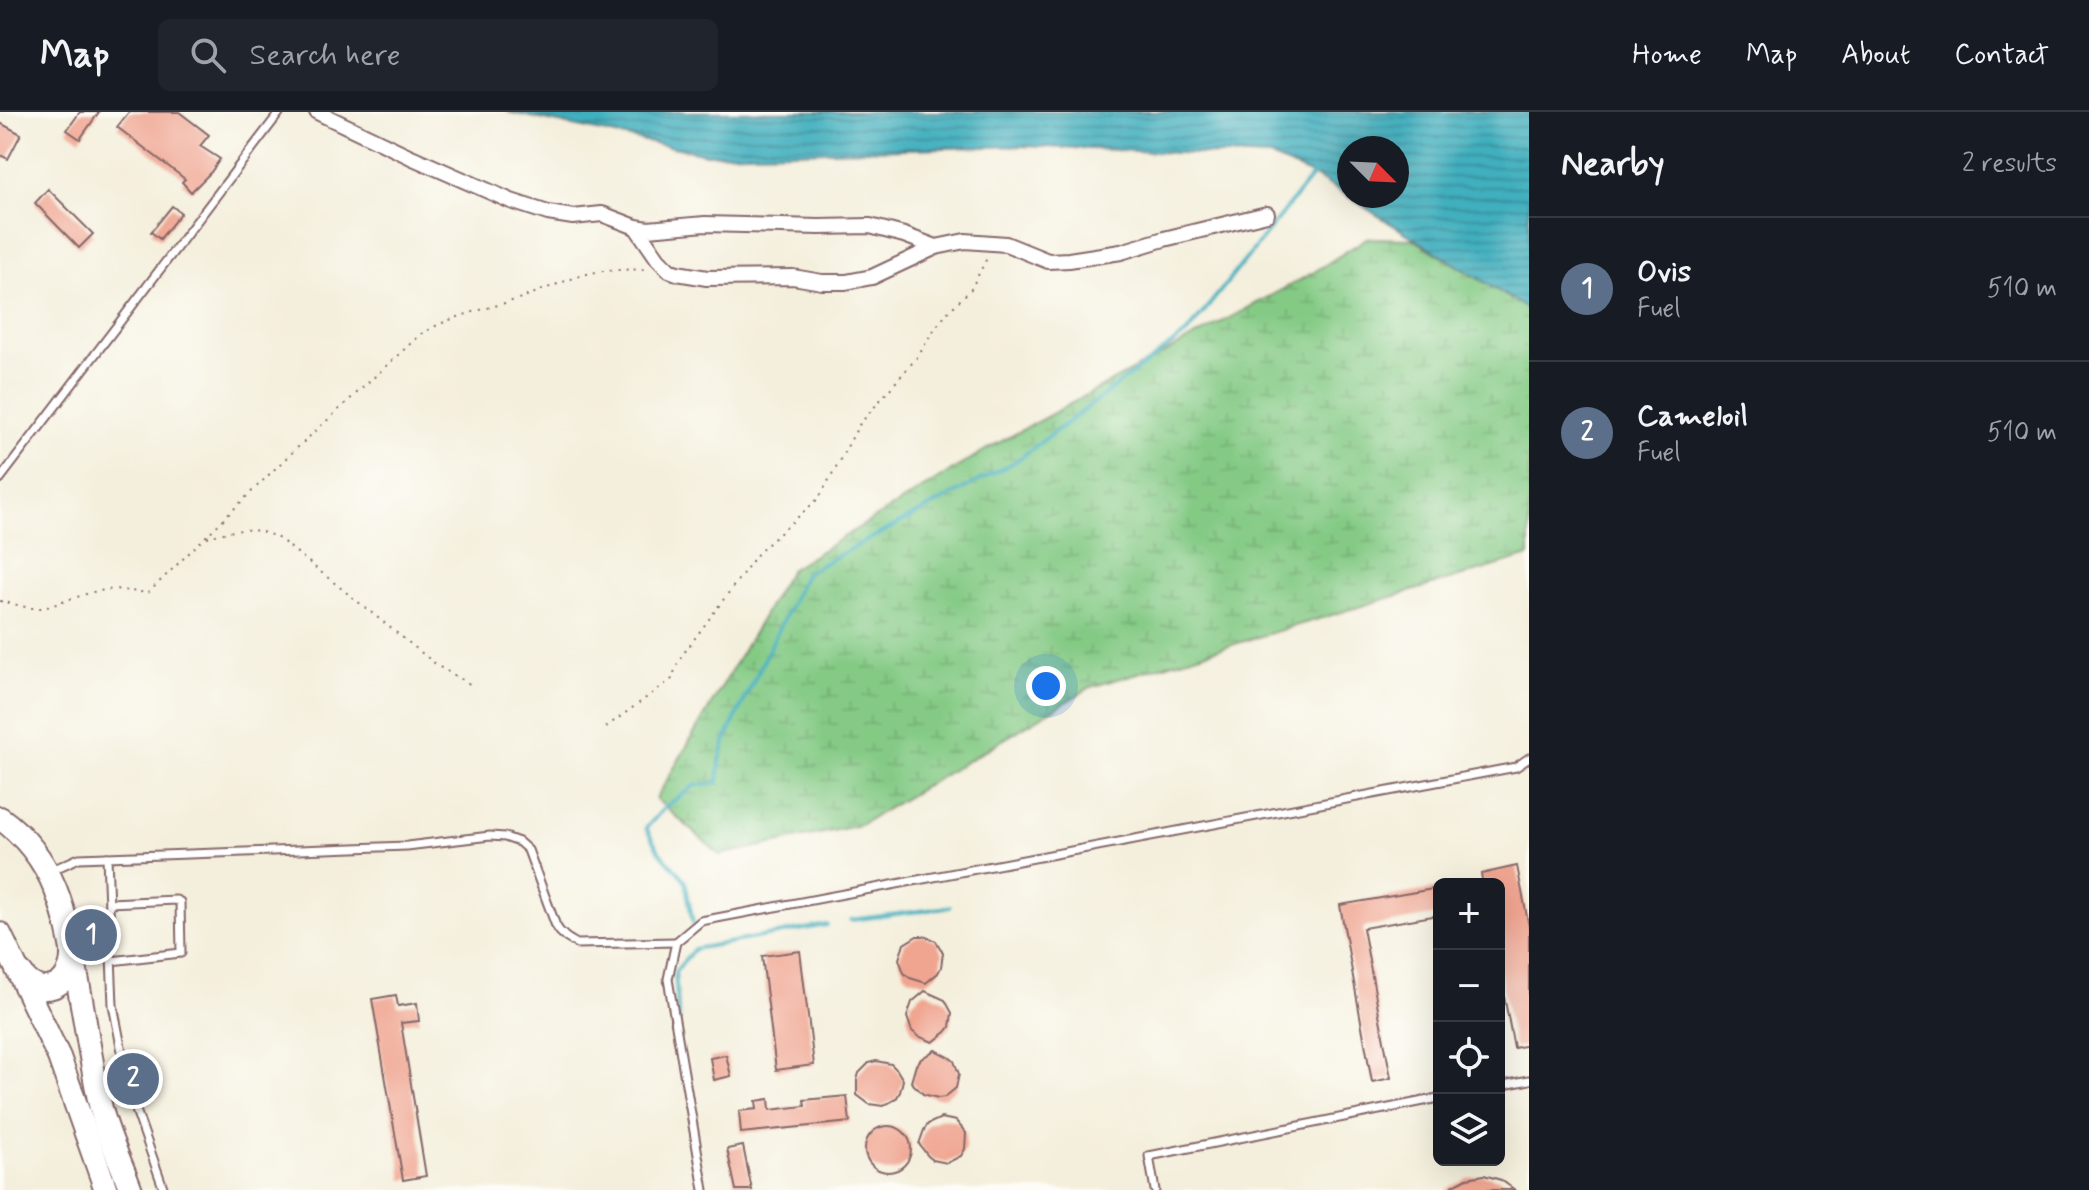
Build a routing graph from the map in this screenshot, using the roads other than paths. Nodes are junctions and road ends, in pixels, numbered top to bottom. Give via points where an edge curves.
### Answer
1 (280, 112) edge
2 (317, 112) edge
3 (1267, 214) dead end
4 (636, 227) junction
5 (936, 247) junction
6 (0, 479) edge
7 (1529, 758) edge
8 (0, 818) edge
9 (107, 857) junction
10 (48, 872) junction
11 (109, 903) junction
12 (0, 934) edge
13 (676, 942) junction
14 (72, 950) junction
15 (111, 961) junction
16 (18, 969) junction
17 (1529, 1080) edge
18 (1505, 1085) edge
19 (1433, 1099) edge
20 (106, 1190) edge
21 (131, 1190) edge
22 (164, 1190) edge
23 (704, 1190) edge
24 (1155, 1190) edge

1 - 6 lane
2 - 4 street via 528,207 573,217 602,214
3 - 5 street via 1069,260 1048,261 994,242
4 - 5 street via 870,226
4 - 5 street via 669,270 707,278 846,282 872,277
7 - 13 lane via 1516,767 701,921
8 - 10 main road via 26,840
9 - 10 lane via 79,858
9 - 11 lane
9 - 13 lane via 407,846 505,837 528,850 556,926 568,940
10 - 14 main road via 67,920
11 - 15 lane
11 - 15 lane via 180,902 181,953
12 - 16 main road
13 - 23 lane via 668,979
14 - 16 main road via 70,972 58,984 33,985
14 - 21 main road via 101,1107
15 - 22 lane via 113,1005 130,1093
16 - 20 main road via 59,1057
17 - 18 lane
19 - 24 lane via 1149,1156

